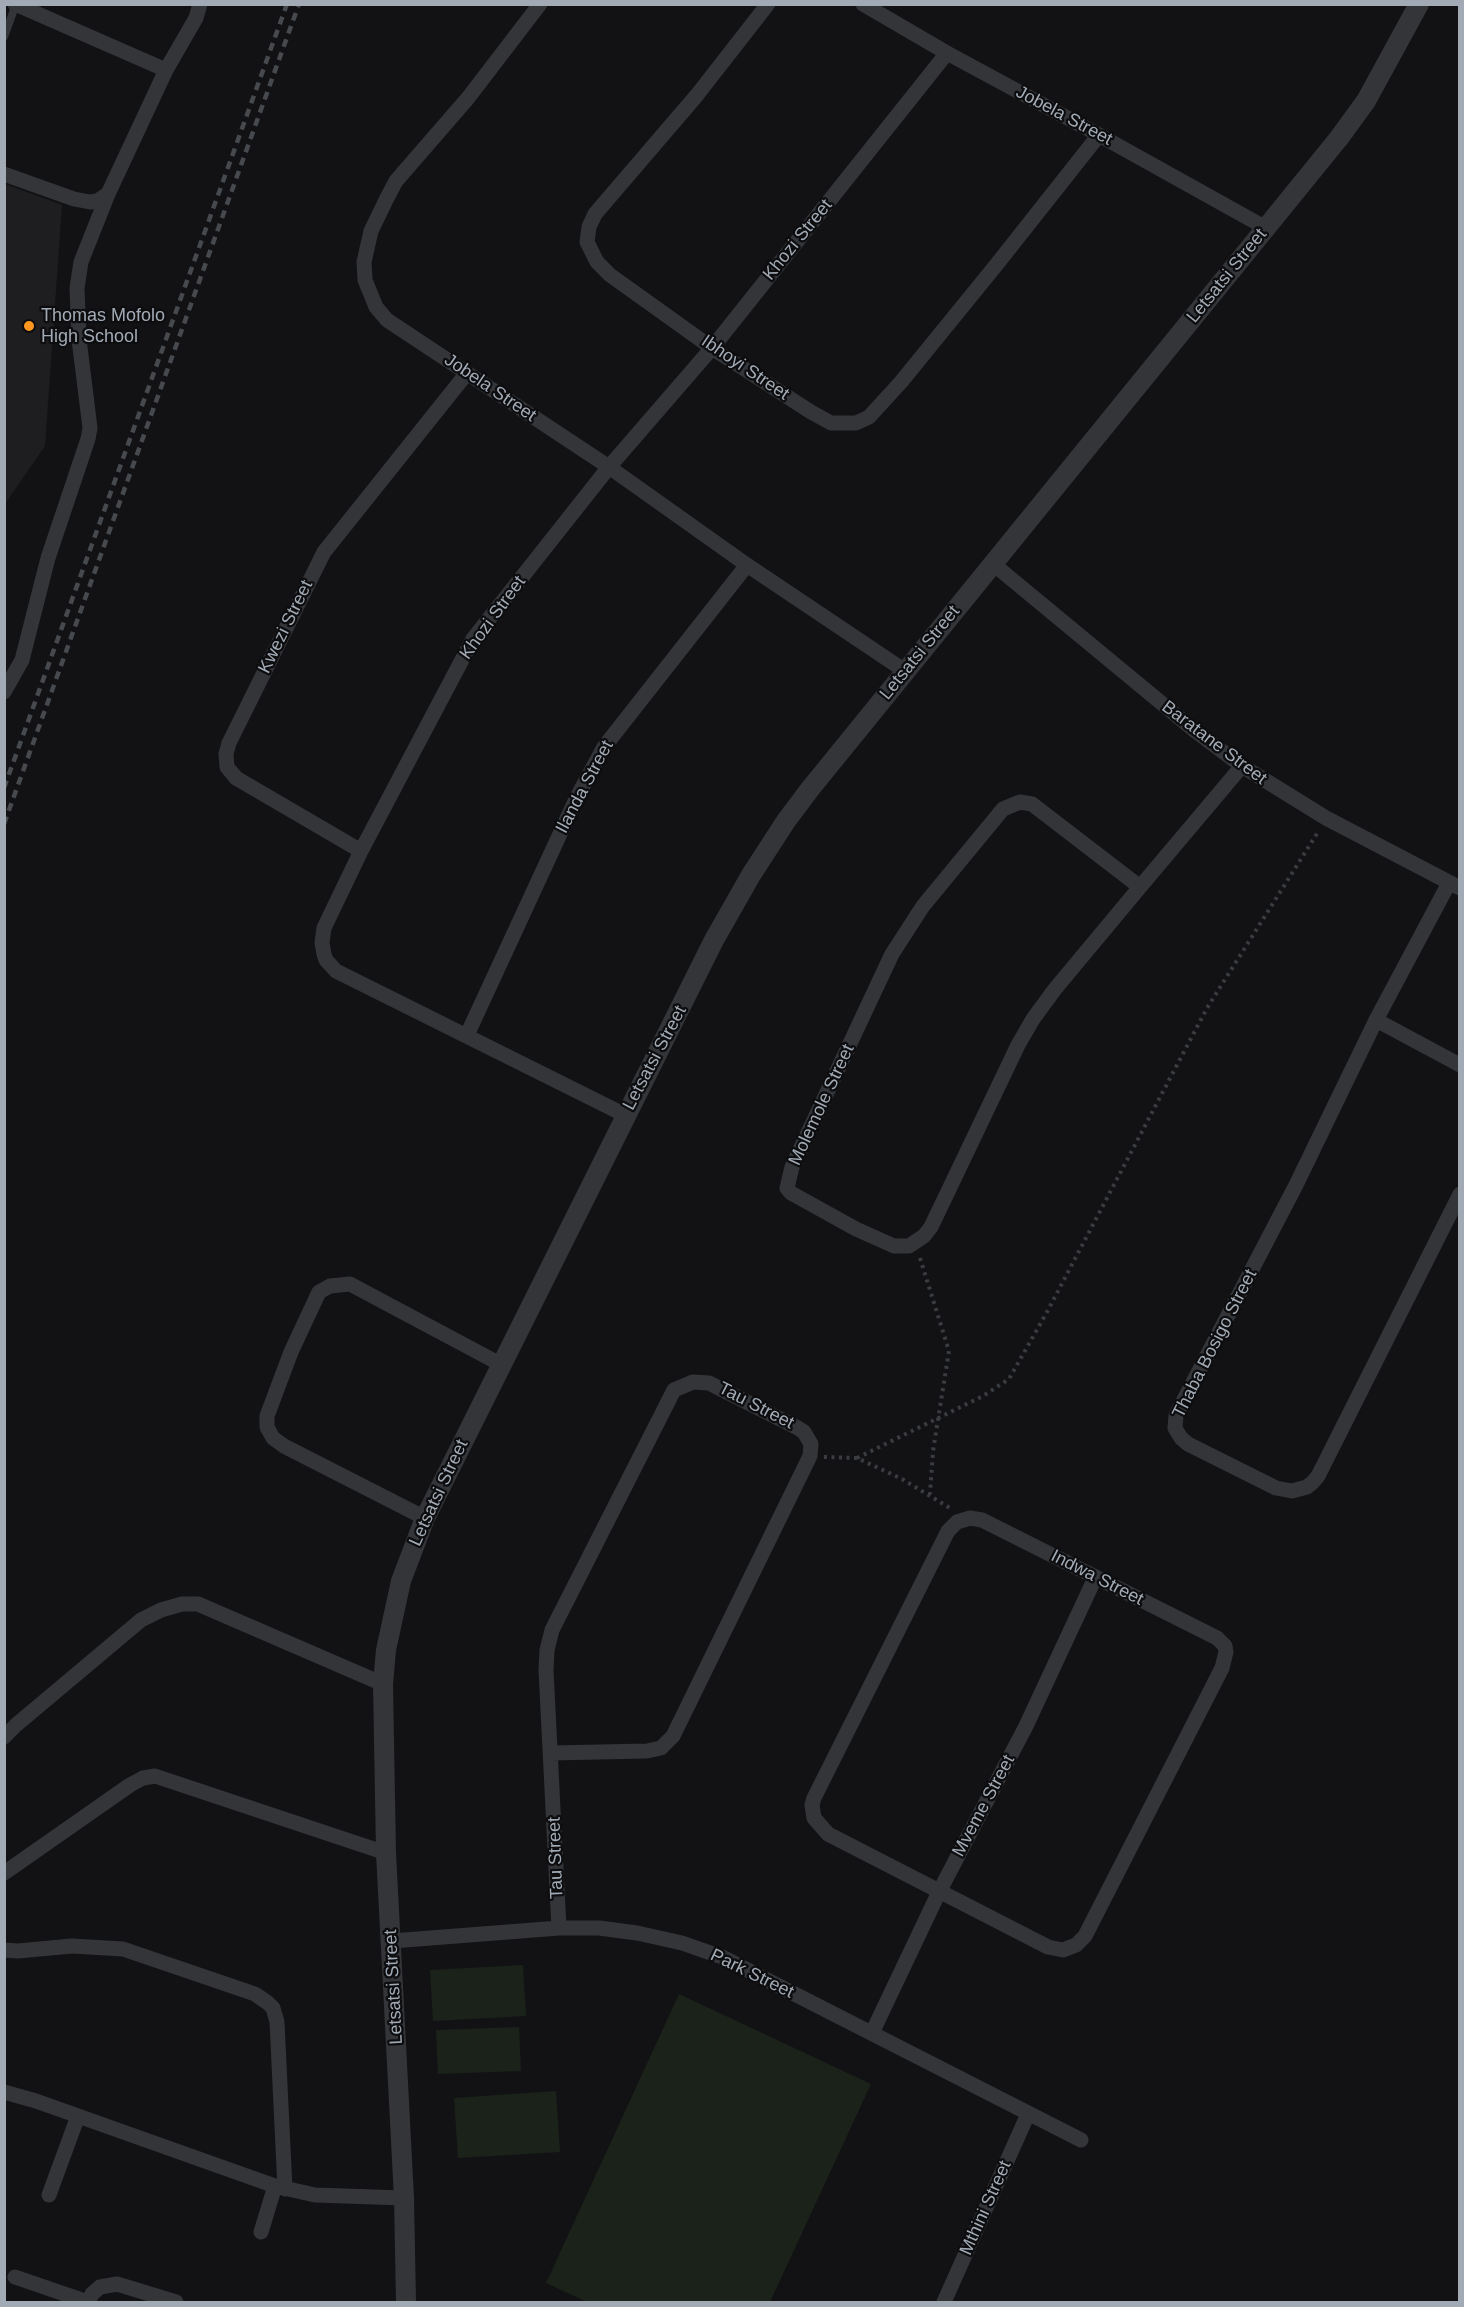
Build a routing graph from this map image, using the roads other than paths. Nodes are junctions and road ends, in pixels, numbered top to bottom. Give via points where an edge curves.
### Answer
1 (200, 4) edge
2 (540, 4) edge
3 (768, 4) edge
4 (863, 4) edge
5 (1419, 4) edge
6 (16, 5) edge
7 (4, 37) edge
8 (947, 53) junction
9 (166, 70) junction
10 (1099, 135) junction
11 (4, 174) edge
12 (108, 194) junction
13 (1266, 228) junction
14 (712, 348) junction
15 (467, 373) junction
16 (609, 467) junction
17 (993, 563) junction
18 (747, 565) junction
19 (905, 671) junction
20 (4, 692) edge
21 (1242, 766) junction
22 (361, 850) junction
23 (1140, 886) junction
24 (1454, 886) edge
25 (1376, 1020) junction
26 (466, 1035) junction
27 (1460, 1065) edge
28 (625, 1115) junction
29 (1460, 1194) edge
30 (502, 1365) junction
31 (425, 1518) junction
32 (1095, 1578) junction
33 (383, 1684) junction
34 (4, 1737) edge
35 (551, 1753) junction
36 (386, 1853) junction
37 (4, 1872) edge
38 (939, 1892) junction
39 (559, 1928) junction
40 (392, 1941) junction
41 (4, 1950) edge
42 (872, 2033) junction
43 (4, 2092) edge
44 (1028, 2114) junction
45 (78, 2116) junction
46 (1081, 2140) dead end
47 (280, 2188) junction
48 (49, 2195) dead end
49 (404, 2198) junction
50 (261, 2232) dead end
51 (15, 2277) dead end
52 (88, 2302) edge
53 (176, 2302) edge
54 (406, 2302) edge
55 (944, 2302) edge

1 - 9 street
2 - 15 street, Jobela Street via 468,98 396,181 366,250 365,280 380,314
3 - 14 street, Ibhoyi Street via 697,95 595,214 587,235 592,256 602,268
4 - 8 street, Jobela Street
5 - 13 street, Letsatsi Street via 1366,101
6 - 7 lane
6 - 9 street
8 - 10 street, Jobela Street
8 - 14 street, Khozi Street
9 - 12 street
10 - 13 street, Jobela Street
10 - 14 street, Ibhoyi Street via 901,382 863,421 839,424 825,420
11 - 12 street via 74,199 97,201
12 - 20 street via 79,270 79,339 88,439 48,558 22,660
13 - 17 street, Letsatsi Street
14 - 16 street, Khozi Street
15 - 16 street, Jobela Street
15 - 22 street, Kwezi Street via 324,552 226,754 227,767 236,778
16 - 18 street, Jobela Street
16 - 22 street, Khozi Street via 473,639
17 - 19 street, Letsatsi Street
17 - 21 street, Baratane Street
18 - 19 street, Jobela Street
18 - 26 street, Ilanda Street via 604,747
19 - 28 street, Letsatsi Street via 810,789 756,867 714,940
21 - 23 street
21 - 24 street, Baratane Street via 1326,818
22 - 26 street, Khozi Street via 324,928 326,960 336,971
23 - 23 street, Molemole Street via 1033,1019 931,1227 915,1243 904,1247 884,1243 795,1196 787,1188 792,1167 905,932 997,815 1020,802 1036,806
24 - 25 street, Thaba Bosigo Street
25 - 27 street
25 - 29 street, Thaba Bosigo Street via 1296,1185 1176,1415 1175,1428 1181,1438 1276,1488 1292,1491 1313,1482
26 - 28 street, Khozi Street
28 - 30 street, Letsatsi Street
30 - 31 street, Letsatsi Street
30 - 31 street via 350,1284 330,1286 319,1292 291,1352 267,1416 267,1427 284,1446
31 - 33 street, Letsatsi Street via 401,1581
32 - 38 street, Mveme Street via 1026,1726
32 - 38 street, Indwa Street via 982,1520 957,1522 948,1531 812,1805 814,1818 828,1834
32 - 38 street, Indwa Street via 1217,1638 1227,1652 1222,1668 1081,1942 1055,1950
33 - 34 street via 198,1604 182,1605 141,1620
33 - 36 street, Letsatsi Street
35 - 35 street, Tau Street via 546,1659 552,1630 674,1390 700,1381 717,1386 804,1432 811,1444 810,1456 679,1727 667,1743 647,1751
35 - 39 street, Tau Street
36 - 37 street via 155,1776 130,1785
36 - 40 street, Letsatsi Street
38 - 42 street, Mveme Street
39 - 40 street, Park Street
39 - 42 street, Park Street via 637,1933 704,1950
40 - 49 street, Letsatsi Street
41 - 47 street via 72,1946 123,1949 255,1994 268,2003 277,2022
42 - 44 street, Park Street
43 - 45 street
44 - 46 street, Park Street
44 - 55 street, Mthini Street
45 - 47 street
45 - 48 street
47 - 49 street via 315,2195
47 - 50 street
49 - 54 street, Letsatsi Street
51 - 52 street
52 - 53 street via 100,2287 117,2284

